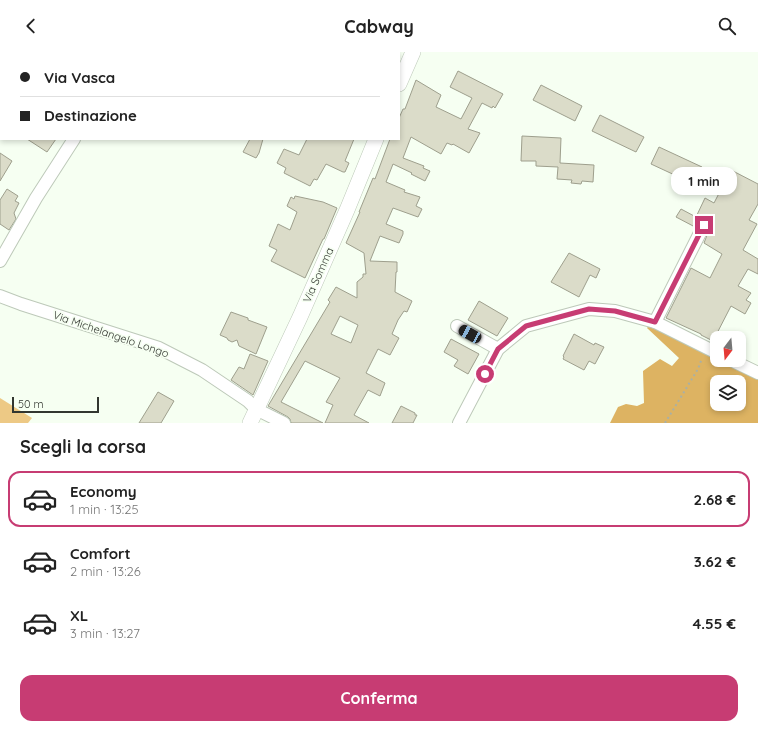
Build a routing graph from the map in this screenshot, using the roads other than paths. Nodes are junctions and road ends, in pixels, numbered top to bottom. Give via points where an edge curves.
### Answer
1 (413, 52) edge
2 (400, 82) edge
3 (73, 140) edge
4 (376, 140) edge
5 (704, 225) dead end
6 (0, 261) edge
7 (0, 296) edge
8 (655, 322) junction
9 (457, 326) dead end
10 (498, 349) junction
11 (710, 350) edge
12 (746, 367) edge
13 (758, 373) edge
14 (256, 408) junction
15 (250, 423) edge
16 (284, 423) edge
17 (458, 423) edge

1 - 2 street
3 - 6 street
4 - 14 street, Via Somma via 300,317
5 - 8 street
7 - 14 street, Via Michelangelo Longo via 159,348 202,370
8 - 10 street via 615,311 589,309 526,326
8 - 11 street
9 - 10 street
10 - 17 street
12 - 13 street
14 - 15 street, Via Somma
14 - 16 street, Via Michelangelo Longo

